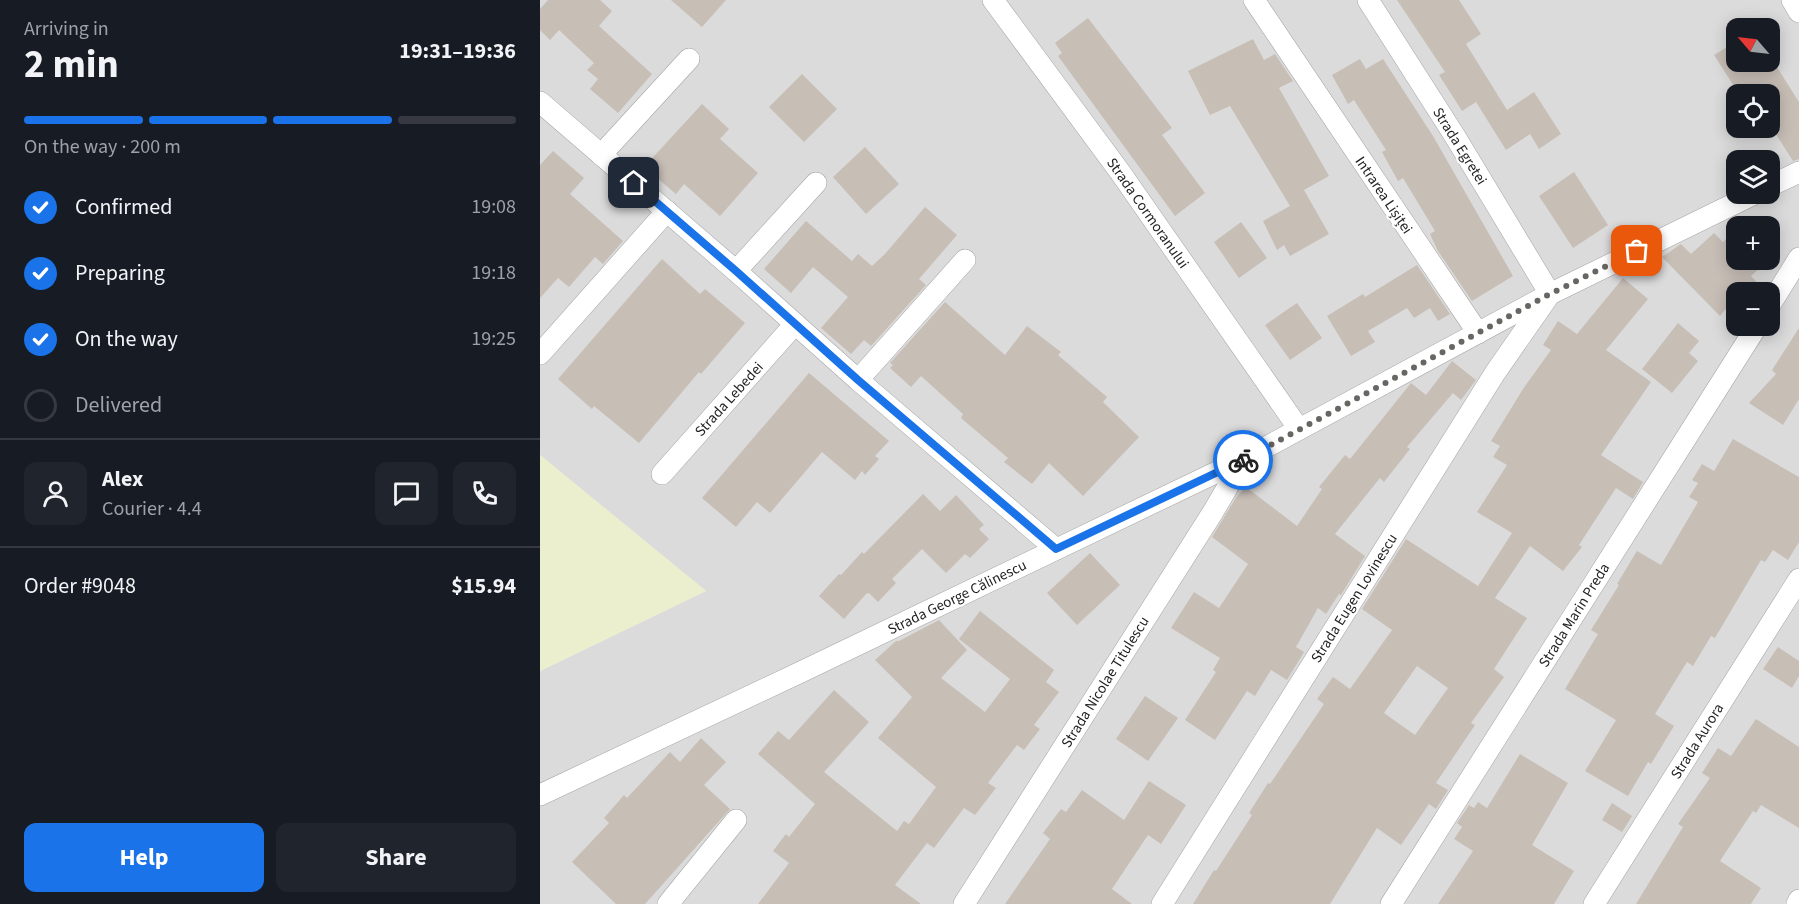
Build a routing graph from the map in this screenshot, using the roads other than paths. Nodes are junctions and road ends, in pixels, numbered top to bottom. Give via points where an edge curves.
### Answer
1 (993, 0) edge
2 (1254, 0) edge
3 (1368, 0) edge
4 (1792, 0) edge
5 (1799, 12) edge
6 (689, 59) dead end
7 (544, 113) edge
8 (601, 155) junction
9 (1799, 171) edge
10 (1780, 181) edge
11 (816, 183) dead end
12 (1734, 204) edge
13 (667, 211) junction
14 (1799, 258) edge
15 (965, 260) dead end
16 (736, 271) junction
17 (1780, 289) edge
18 (1550, 294) junction
19 (795, 324) junction
20 (1478, 333) junction
21 (1751, 336) edge
22 (540, 354) edge
23 (858, 380) junction
24 (1299, 429) junction
25 (1244, 459) junction
26 (662, 474) dead end
27 (1056, 549) junction
28 (1799, 579) edge
29 (540, 795) edge
30 (736, 820) dead end
31 (668, 904) edge
32 (964, 904) edge
33 (1162, 904) edge
34 (1391, 904) edge
35 (1594, 904) edge

1 - 24 street, Strada Cormoranului via 1120,172
2 - 20 street, Intrarea Lișiței
3 - 18 street, Strada Egretei
4 - 5 street
6 - 8 street
7 - 8 street
8 - 13 street
9 - 10 street
11 - 16 street
12 - 18 street, Strada George Călinescu
13 - 16 street
13 - 22 street
14 - 17 street
15 - 23 street
16 - 19 street
18 - 20 street, Strada George Călinescu
18 - 33 street, Strada Eugen Lovinescu via 1495,373
19 - 23 street
19 - 26 street, Strada Lebedei
20 - 24 street, Strada George Călinescu
21 - 34 street, Strada Marin Preda
23 - 27 street
24 - 25 street, Strada George Călinescu
25 - 27 street, Strada George Călinescu
25 - 32 street, Strada Nicolae Titulescu
27 - 29 street, Strada George Călinescu
28 - 35 street, Strada Aurora
30 - 31 street

